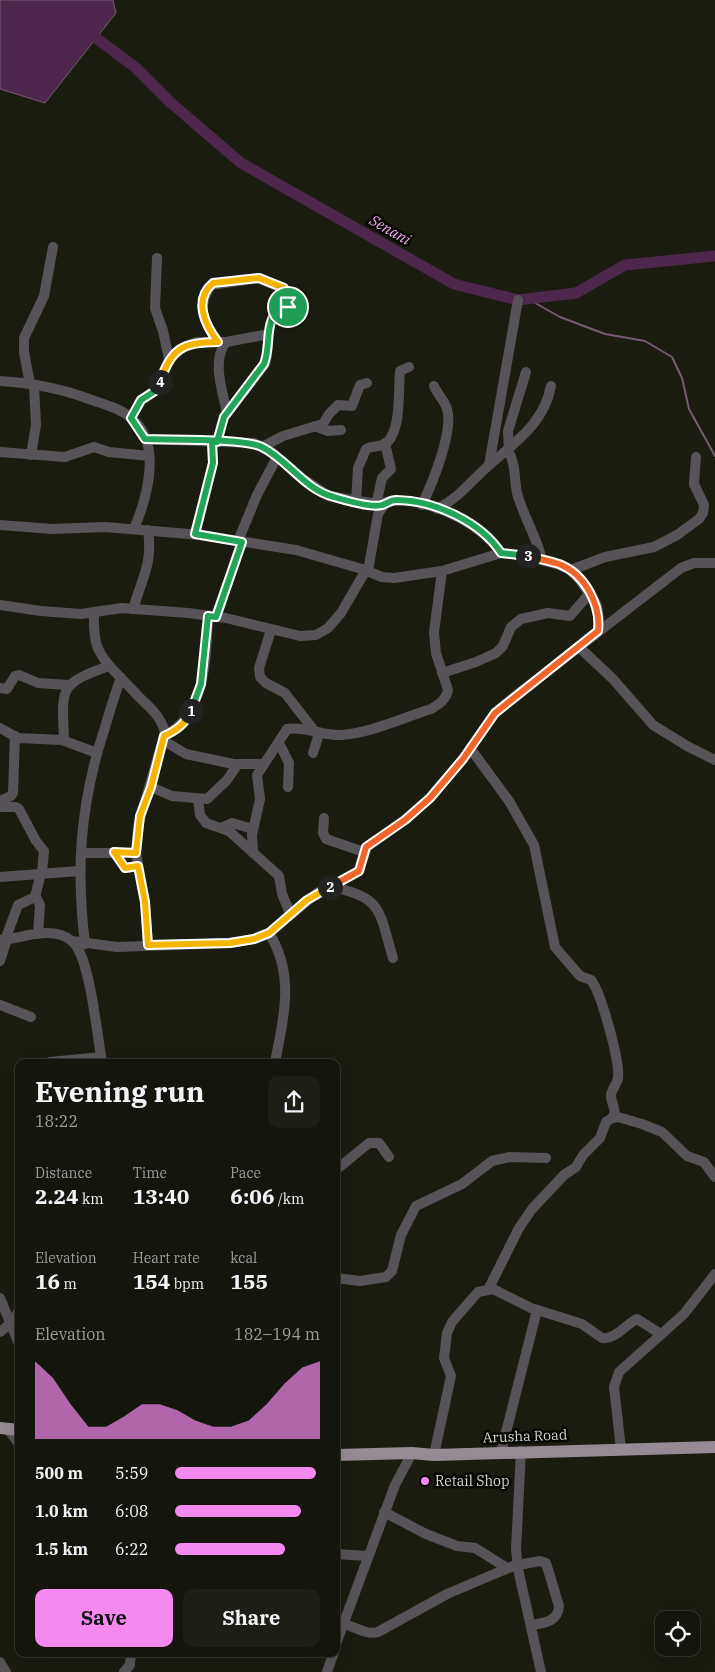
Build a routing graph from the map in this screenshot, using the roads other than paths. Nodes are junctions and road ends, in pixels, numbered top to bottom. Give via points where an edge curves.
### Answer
1 (53, 247) dead end
2 (157, 258) dead end
3 (518, 300) dead end
4 (268, 334) junction
5 (222, 342) junction
6 (168, 359) junction
7 (409, 367) dead end
8 (526, 372) dead end
9 (0, 381) edge
10 (367, 383) dead end
11 (32, 384) junction
12 (434, 386) dead end
13 (551, 386) dead end
14 (227, 413) junction
15 (131, 418) junction
16 (315, 426) junction
17 (341, 430) dead end
18 (145, 439) junction
19 (214, 442) junction
20 (386, 443) junction
21 (262, 447) junction
22 (509, 450) junction
23 (0, 452) edge
24 (31, 455) junction
25 (149, 456) junction
26 (277, 457) junction
27 (696, 457) dead end
28 (489, 465) junction
29 (356, 502) junction
30 (380, 505) junction
31 (422, 505) junction
32 (437, 509) junction
33 (0, 525) edge
34 (134, 529) junction
35 (148, 530) junction
36 (195, 534) junction
37 (240, 541) junction
38 (501, 553) junction
39 (542, 560) junction
40 (715, 562) edge
41 (571, 570) junction
42 (367, 571) junction
43 (442, 571) junction
44 (590, 593) junction
45 (0, 605) edge
46 (133, 609) junction
47 (94, 612) junction
48 (212, 616) junction
49 (271, 630) junction
50 (598, 631) junction
51 (580, 648) junction
52 (109, 666) junction
53 (442, 673) junction
54 (121, 678) junction
55 (68, 685) junction
56 (0, 688) edge
57 (0, 728) edge
58 (317, 733) junction
59 (15, 736) junction
60 (164, 738) junction
61 (64, 740) junction
62 (279, 743) junction
63 (470, 748) junction
64 (97, 753) junction
65 (313, 754) dead end
66 (715, 760) edge
67 (263, 764) junction
68 (238, 765) junction
69 (151, 787) junction
70 (288, 787) dead end
71 (198, 800) junction
72 (0, 801) edge
73 (0, 807) edge
74 (324, 818) dead end
75 (221, 828) junction
76 (253, 829) junction
77 (114, 852) junction
78 (364, 852) junction
79 (80, 853) junction
80 (136, 853) junction
81 (253, 853) junction
82 (138, 866) junction
83 (79, 871) junction
84 (41, 873) junction
85 (0, 877) edge
86 (330, 887) junction
87 (35, 895) junction
88 (290, 914) junction
89 (269, 933) junction
90 (38, 934) junction
91 (4, 940) edge
92 (72, 941) junction
93 (85, 944) junction
94 (148, 945) junction
95 (393, 958) dead end
96 (0, 962) edge
97 (0, 1005) edge
98 (31, 1017) dead end
99 (101, 1059) edge
100 (276, 1059) edge
101 (612, 1118) junction
102 (389, 1157) dead end
103 (546, 1158) dead end
104 (340, 1167) edge
105 (715, 1177) edge
106 (715, 1274) edge
107 (340, 1278) edge
108 (489, 1288) junction
109 (0, 1298) edge
110 (537, 1310) junction
111 (15, 1317) edge
112 (9, 1325) junction
113 (0, 1332) edge
114 (662, 1334) junction
115 (15, 1336) edge
116 (715, 1447) edge
117 (621, 1448) junction
118 (521, 1451) junction
119 (500, 1452) junction
120 (412, 1453) junction
121 (340, 1455) edge
122 (434, 1455) junction
123 (384, 1512) junction
124 (340, 1554) edge
125 (367, 1556) junction
126 (518, 1565) junction
127 (506, 1568) junction
128 (340, 1623) edge
129 (531, 1625) junction
130 (131, 1657) edge
131 (332, 1657) edge
132 (0, 1662) edge
133 (6, 1672) edge
134 (124, 1672) edge
135 (327, 1672) edge
136 (541, 1672) edge

1 - 11 street via 44,296 24,338
2 - 6 street via 155,308 164,331
3 - 28 street
4 - 5 street
4 - 5 street via 275,315 288,307 284,288 259,278 213,283 203,299 202,309 208,329
4 - 14 street via 268,354 264,364
5 - 6 street via 190,343
5 - 14 street via 219,359 221,390
6 - 15 street via 159,387 141,400
7 - 20 street via 400,371 395,426
8 - 22 street via 508,431
9 - 11 street
10 - 16 street via 360,385 352,406 338,406 322,424
11 - 15 street via 66,390
11 - 24 street via 36,426
12 - 31 street via 449,418 445,447
13 - 22 street via 541,415
14 - 19 street
15 - 18 street
16 - 17 street via 328,431
16 - 21 street
18 - 19 street
18 - 25 street
19 - 21 street via 254,443
19 - 36 street via 213,463
20 - 29 street via 366,449 358,468
20 - 30 street via 392,469 382,478
21 - 26 street
22 - 28 street
22 - 39 street via 518,495
23 - 24 street
24 - 25 street via 64,457 94,447 109,452
25 - 34 street via 145,496
26 - 29 street via 325,494
26 - 37 street via 264,480
27 - 41 street via 694,484 704,505 699,519 654,547 605,557
28 - 32 street via 461,494
29 - 30 street
30 - 31 street via 395,500
30 - 42 street
31 - 32 street
32 - 38 street via 467,520 482,530
33 - 34 street
34 - 35 street
35 - 36 street
35 - 46 street via 148,568
36 - 37 street
37 - 42 street via 296,550
37 - 48 street
38 - 39 street
38 - 43 street
39 - 41 street
40 - 50 street via 694,563 681,568
41 - 44 street
42 - 43 street via 394,578
42 - 49 street via 328,628 316,635 300,636
43 - 53 street via 434,632
44 - 50 street via 598,610
44 - 53 street via 570,616 548,613 522,619 511,627 503,646 496,653
45 - 47 street via 41,612
46 - 47 street
46 - 48 street
47 - 52 street via 96,644 99,654
48 - 49 street
48 - 60 street via 193,706 186,721
49 - 58 street via 259,668 260,677 266,684 285,693
50 - 51 street
51 - 63 street via 495,713
51 - 66 street via 613,679 653,725
52 - 54 street
52 - 55 street
53 - 58 street via 447,696 431,709 362,731 342,735
54 - 60 street via 160,718
54 - 64 street
55 - 56 street via 38,683 19,675 7,689
55 - 61 street via 64,697
57 - 59 street
58 - 62 street via 287,729
58 - 65 street
59 - 61 street
59 - 72 street via 13,793
60 - 68 street via 186,754
60 - 69 street
61 - 64 street
62 - 67 street
62 - 70 street via 290,770
63 - 78 street via 430,798 372,842
63 - 101 street via 509,801 534,845 555,947 580,976 591,980 598,993 614,1046 618,1077 612,1091 615,1112
64 - 79 street via 84,810
67 - 68 street
67 - 76 street via 257,775 260,799
68 - 71 street via 212,796
69 - 71 street via 172,796
69 - 80 street via 140,816
71 - 75 street via 202,820
73 - 84 street via 19,809 44,851
74 - 78 street via 326,839
75 - 76 street via 232,823
75 - 81 street
76 - 81 street
77 - 79 street
77 - 80 street
77 - 82 street via 125,868
78 - 86 street via 359,871
79 - 83 street
80 - 82 street
81 - 88 street via 279,876
82 - 94 street
83 - 84 street
83 - 93 street
84 - 85 street
84 - 87 street
86 - 88 street
86 - 95 street via 363,896 377,908
87 - 90 street via 40,905
87 - 91 street via 18,905
88 - 89 street
89 - 94 street via 230,943
89 - 100 street via 283,959 286,982 286,1004
90 - 91 street
90 - 92 street via 63,935
91 - 96 street
92 - 93 street
92 - 99 street via 85,966
93 - 94 street
97 - 98 street
101 - 105 street via 618,1117 662,1132 687,1156 704,1162
101 - 108 street via 603,1126 600,1138 583,1154 576,1167 532,1209
102 - 104 street via 380,1143 374,1142
103 - 107 street via 510,1157 492,1162 462,1184 416,1206 401,1235 392,1271 386,1277 360,1281
106 - 114 street via 684,1314
108 - 110 street
108 - 122 street via 478,1292 452,1322 447,1334 444,1358 452,1376
109 - 112 street
110 - 114 street via 582,1324 602,1338 614,1336 637,1319
110 - 119 street
111 - 112 street
112 - 113 street
112 - 115 street
114 - 117 street via 615,1378
116 - 117 main road, Arusha Road
117 - 118 main road, Arusha Road
118 - 119 main road, Arusha Road
118 - 126 street
119 - 122 main road, Arusha Road
120 - 121 main road, Arusha Road
120 - 122 main road, Arusha Road
120 - 123 street
123 - 125 street
123 - 127 street via 426,1534 457,1546 475,1548
124 - 125 street
125 - 128 street
126 - 127 street
126 - 129 street
126 - 129 street via 546,1563 559,1606 559,1613 552,1620
127 - 128 street via 446,1594 372,1634
129 - 136 street
130 - 134 street via 130,1665
131 - 135 street
132 - 133 street

